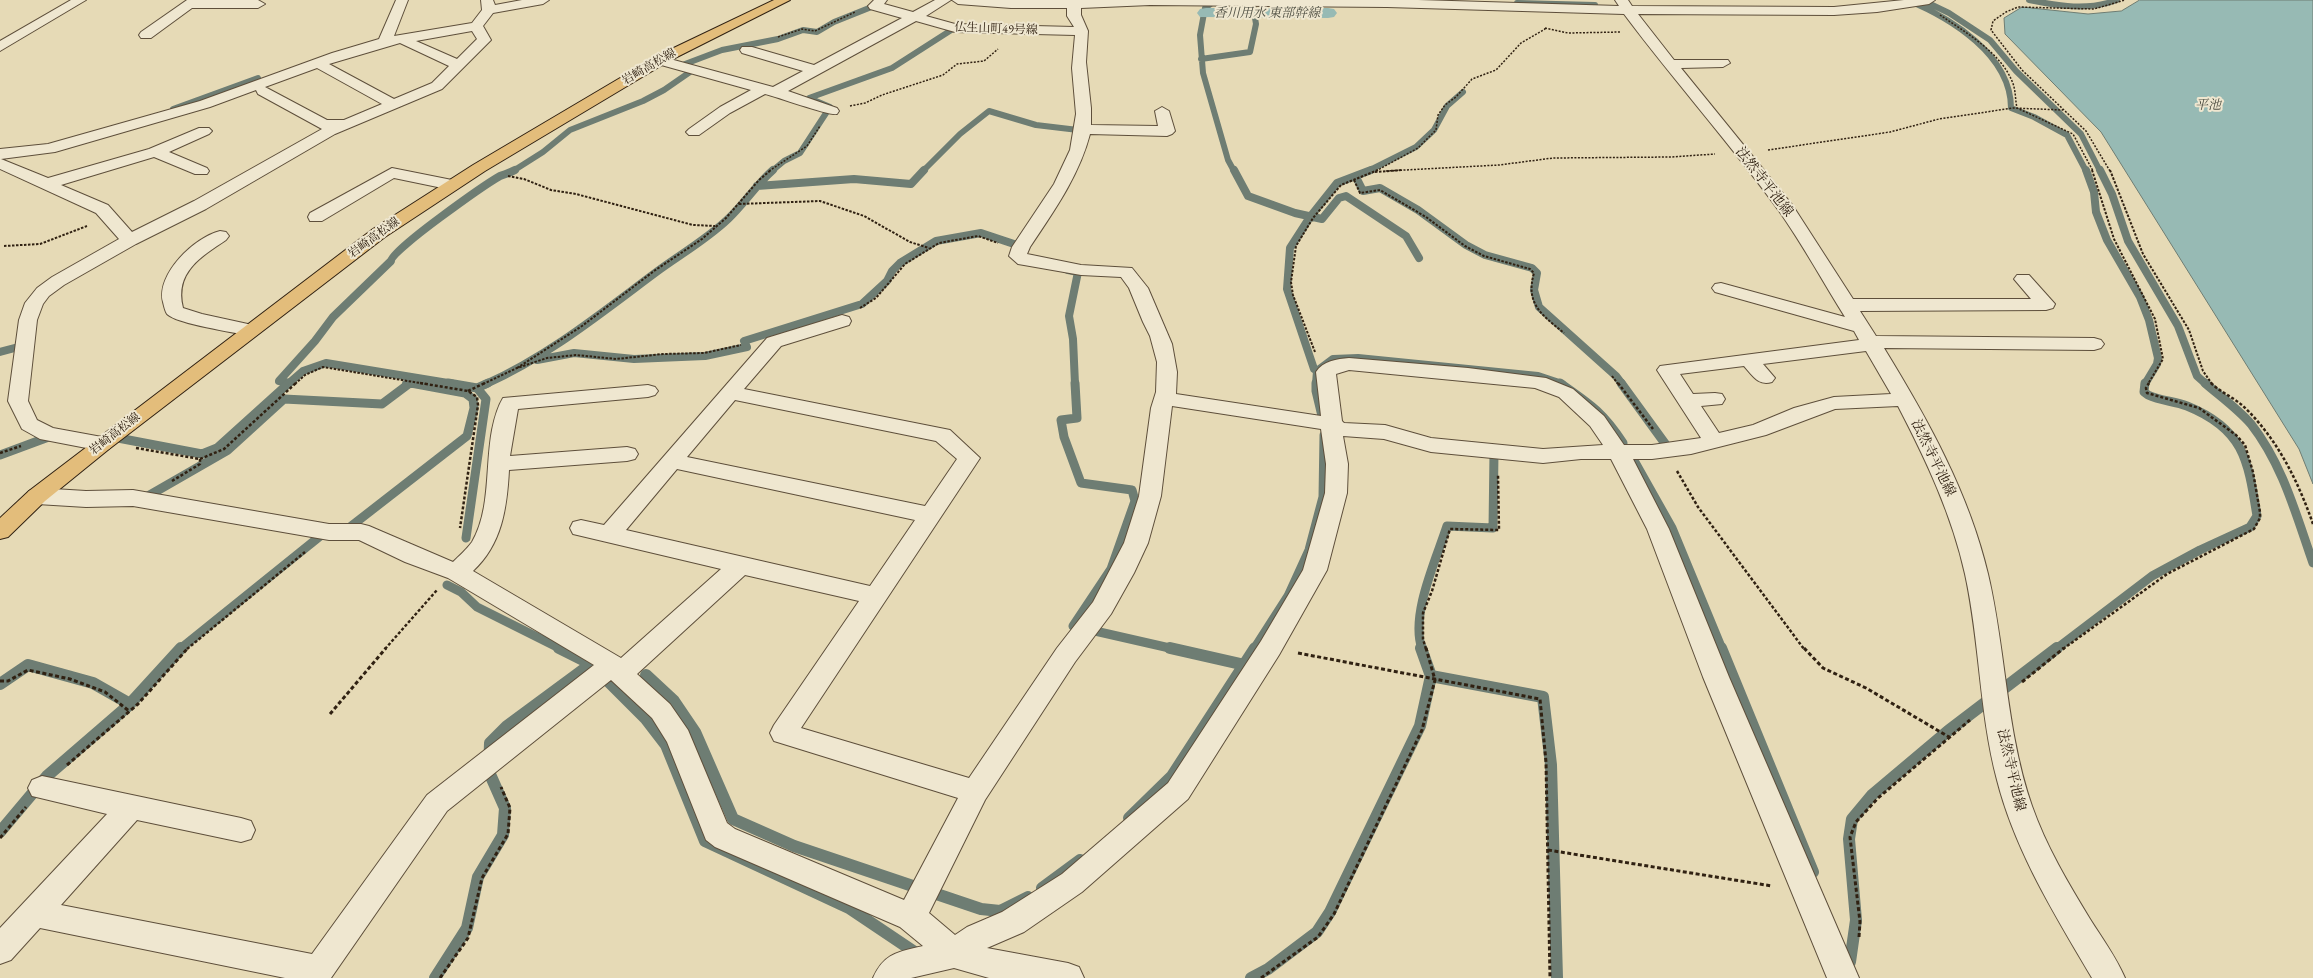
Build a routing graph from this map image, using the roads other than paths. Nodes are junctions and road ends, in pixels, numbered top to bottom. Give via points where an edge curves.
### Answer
1 (80, 0) edge
2 (402, 0) edge
3 (543, 0) edge
4 (784, 0) edge
5 (944, 0) edge
6 (958, 0) edge
7 (1294, 1) edge
8 (192, 2) edge
9 (878, 2) edge
10 (258, 4) dead end
11 (1074, 4) junction
12 (488, 5) edge
13 (1624, 5) edge
14 (1931, 6) edge
15 (912, 17) junction
16 (476, 26) junction
17 (1081, 32) junction
18 (146, 35) dead end
19 (402, 39) junction
20 (385, 42) junction
21 (0, 47) edge
22 (747, 50) dead end
23 (659, 60) junction
24 (318, 63) junction
25 (1723, 63) dead end
26 (1669, 64) junction
27 (458, 65) junction
28 (814, 70) junction
29 (263, 91) dead end
30 (769, 91) junction
31 (393, 104) junction
32 (832, 111) road end
33 (1162, 111) dead end
34 (347, 124) junction
35 (1083, 129) junction
36 (204, 130) dead end
37 (694, 132) dead end
38 (155, 152) junction
39 (0, 154) edge
40 (0, 163) edge
41 (201, 171) dead end
42 (46, 184) junction
43 (452, 185) junction
44 (316, 217) dead end
45 (220, 236) dead end
46 (130, 240) junction
47 (2023, 279) dead end
48 (1721, 288) dead end
49 (1847, 305) junction
50 (849, 315) road end
51 (250, 330) junction
52 (1868, 338) junction
53 (2094, 344) dead end
54 (1748, 360) junction
55 (1765, 378) dead end
56 (648, 391) dead end
57 (730, 393) junction
58 (1715, 399) dead end
59 (1166, 400) junction
60 (1904, 400) junction
61 (1688, 401) junction
62 (1331, 424) junction
63 (1713, 440) junction
64 (102, 444) junction
65 (1619, 453) junction
66 (627, 454) dead end
67 (672, 461) junction
68 (498, 464) junction
69 (37, 496) junction
70 (930, 515) junction
71 (581, 528) dead end
72 (0, 531) edge
73 (609, 535) junction
74 (740, 566) junction
75 (462, 567) junction
76 (874, 596) junction
77 (616, 669) junction
78 (42, 788) road end
79 (975, 792) junction
80 (130, 808) junction
81 (241, 830) dead end
82 (33, 913) junction
83 (911, 917) junction
84 (0, 950) edge
85 (954, 953) junction
86 (316, 974) edge
87 (889, 978) edge
88 (1068, 978) edge
89 (1843, 978) edge
90 (2109, 978) edge

1 - 21 street
2 - 20 street
3 - 12 street
4 - 23 main road, 岩崎高松線
5 - 15 street
6 - 11 street via 1011,4
7 - 11 street
7 - 13 street via 1545,8
8 - 10 street
8 - 18 street
9 - 15 street, 仏生山町49号線 via 879,8
11 - 17 street via 1074,16 1079,20
12 - 16 street
13 - 14 street via 1834,11
13 - 26 street, 法然寺平池線
15 - 17 street, 仏生山町49号線 via 955,28
15 - 28 street
16 - 19 street
16 - 27 street via 484,40
17 - 35 street via 1079,62
19 - 20 street
19 - 27 street
20 - 24 street
22 - 28 street
23 - 30 street
23 - 43 main road, 岩崎高松線
24 - 31 street
24 - 39 street via 205,104 57,147
25 - 26 street
26 - 49 street, 法然寺平池線 via 1788,212
27 - 31 street via 437,86
28 - 30 street
29 - 34 street via 324,125
30 - 32 street
30 - 37 street via 725,110
31 - 34 street
33 - 35 street via 1166,131
34 - 46 street via 200,205
35 - 59 street via 1077,151 1066,174 1018,256 1024,260 1128,275 1142,291 1166,355
36 - 38 street
38 - 41 street
38 - 42 street
40 - 42 street
42 - 46 street via 102,209
43 - 44 street via 392,173
43 - 51 main road, 岩崎高松線 via 380,233
45 - 51 street via 181,265 171,299 175,311 197,319
46 - 64 street via 43,292 34,303 28,320 18,401 29,424 47,434
47 - 49 street via 2046,304 1964,298
48 - 52 street
49 - 52 street, 法然寺平池線
50 - 57 street via 774,342
51 - 64 main road, 岩崎高松線
52 - 53 street
52 - 54 street
52 - 60 street, 法然寺平池線
54 - 55 street
54 - 61 street via 1667,370
56 - 68 street via 510,403 505,415
57 - 67 street
57 - 70 street via 943,436 968,458
58 - 61 street
59 - 62 street
59 - 79 street via 1161,408 1150,496 1136,543 1102,608 1066,655
60 - 63 street via 1834,404 1801,413 1759,430
60 - 90 street, 法然寺平池線 via 1937,462 1969,540 1980,586 2010,777 2021,814 2050,878
61 - 63 street
62 - 65 street via 1339,429 1385,432 1431,445 1544,456 1581,452
62 - 65 street via 1326,372 1338,365 1468,374 1539,382 1561,390 1597,421
62 - 85 street via 1337,464 1334,505 1315,570 1270,648 1178,791 1072,883 1013,922 978,937
63 - 65 street via 1691,447
64 - 69 main road, 岩崎高松線
65 - 89 street via 1658,529 1716,677
66 - 68 street
67 - 70 street
67 - 73 street
68 - 75 street via 493,518 482,544
69 - 72 main road, 岩崎高松線
69 - 75 street via 133,498 329,532 360,532 413,556
70 - 76 street
71 - 73 street
73 - 74 street
74 - 76 street
74 - 77 street
75 - 77 street
76 - 79 street via 783,733
77 - 83 street via 661,710 679,738 716,830 725,838
77 - 86 street via 437,803
78 - 80 street
79 - 83 street
80 - 81 street
80 - 82 street
82 - 84 street
82 - 86 street
83 - 85 street
85 - 87 street via 900,966
85 - 88 street via 987,963

